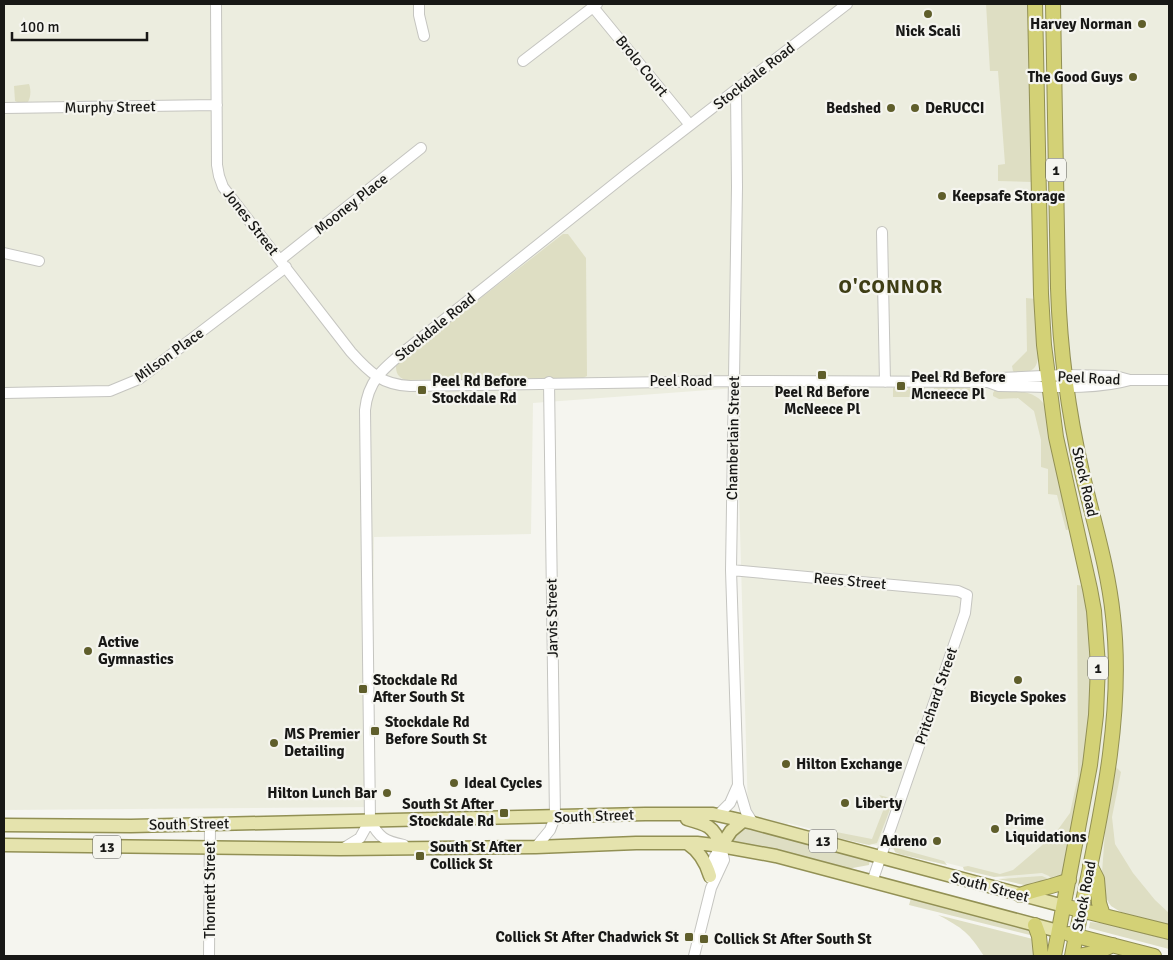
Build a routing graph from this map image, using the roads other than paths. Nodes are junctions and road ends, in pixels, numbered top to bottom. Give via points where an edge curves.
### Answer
1 (216, 4) edge
2 (419, 4) edge
3 (847, 4) edge
4 (1035, 4) edge
5 (1053, 4) edge
6 (595, 5) edge
7 (424, 36) dead end
8 (523, 61) dead end
9 (736, 90) junction
10 (217, 105) junction
11 (4, 108) edge
12 (690, 125) junction
13 (421, 148) dead end
14 (882, 232) dead end
15 (4, 253) edge
16 (39, 261) dead end
17 (283, 263) junction
18 (377, 376) junction
19 (1169, 380) edge
20 (734, 381) junction
21 (1048, 381) junction
22 (1066, 381) junction
23 (549, 382) junction
24 (885, 382) junction
25 (4, 393) edge
26 (731, 570) junction
27 (967, 595) joint
28 (738, 785) junction
29 (670, 814) junction
30 (718, 815) junction
31 (555, 817) junction
32 (370, 820) junction
33 (748, 822) junction
34 (210, 824) junction
35 (4, 825) edge
36 (40, 825) junction
37 (131, 826) junction
38 (687, 842) junction
39 (4, 845) edge
40 (65, 846) junction
41 (721, 846) junction
42 (132, 847) junction
43 (210, 847) junction
44 (536, 847) junction
45 (419, 848) junction
46 (340, 849) junction
47 (880, 856) junction
48 (1090, 864) junction
49 (1069, 880) junction
50 (711, 882) junction
51 (872, 882) junction
52 (1020, 895) junction
53 (1064, 906) junction
54 (1081, 910) junction
55 (1104, 916) junction
56 (1035, 925) junction
57 (1058, 931) junction
58 (1169, 932) edge
59 (1076, 935) junction
60 (1113, 945) junction
61 (209, 956) edge
62 (694, 956) edge
63 (1041, 956) edge
64 (1054, 956) edge
65 (1072, 956) edge
66 (1078, 956) edge
67 (1154, 956) edge

1 - 10 street, Jones Street
2 - 7 street
3 - 9 street, Stockdale Road
4 - 21 highway, Stock Road / 1 via 1040,294
5 - 22 highway, Stock Road / 1 via 1058,295
6 - 8 street, Brolo Court
6 - 12 street, Brolo Court
9 - 12 street, Stockdale Road
9 - 20 street, Chamberlain Street
10 - 11 street, Murphy Street
10 - 17 street, Jones Street via 217,165 223,187
12 - 18 street, Stockdale Road
13 - 17 street, Mooney Place
14 - 24 street
15 - 16 street
17 - 18 street, Jones Street via 364,367
17 - 25 street, Milson Place via 139,379 110,391
18 - 23 street, Peel Road via 397,386
18 - 32 street, Stockdale Road via 369,390 365,410
19 - 22 street, Peel Road via 1130,380 1116,384
20 - 23 street, Peel Road
20 - 24 street, Peel Road
20 - 26 street, Chamberlain Street
21 - 22 street, Peel Road
21 - 24 street, Peel Road via 999,386 988,382
21 - 49 highway, Stock Road / 1 via 1058,444 1090,588 1098,665 1094,737
22 - 48 highway, Stock Road / 1 via 1082,472 1109,587 1115,642 1114,724
23 - 31 street, Jarvis Street
26 - 27 street, Rees Street via 958,591
26 - 28 street, Chamberlain Street
27 - 47 street, Pritchard Street via 965,613
28 - 30 street via 730,803
28 - 33 street, Chamberlain Street
29 - 30 main road, South Street / 13
29 - 31 main road, South Street / 13
29 - 41 main road via 711,828
30 - 33 main road, South Street / 13
31 - 32 main road, South Street / 13
31 - 44 street, Jarvis Street via 550,830
32 - 34 main road, South Street / 13
32 - 45 street via 377,834 386,840
32 - 46 street via 360,838
33 - 41 main road via 730,831
33 - 47 main road, South Street / 13
34 - 37 main road, South Street / 13
34 - 43 street, Thornett Street
35 - 36 main road, South Street / 13
36 - 37 main road, South Street / 13
36 - 40 main road via 48,835
37 - 42 main road
38 - 41 main road, South Street / 13
38 - 44 main road, South Street / 13
38 - 50 main road via 708,868
39 - 40 main road, South Street / 13
40 - 42 main road, South Street / 13
41 - 50 street via 716,854
41 - 51 main road, South Street / 13 via 776,856
42 - 43 main road, South Street / 13
43 - 46 main road, South Street / 13
43 - 61 street, Thornett Street
44 - 45 main road, South Street / 13
45 - 46 main road, South Street / 13
47 - 51 street, Pritchard Street
47 - 52 main road, South Street / 13
48 - 54 highway, Stock Road / 1
48 - 55 highway via 1097,879
49 - 52 highway
49 - 53 highway, Stock Road / 1
50 - 62 street
51 - 56 main road, South Street / 13
52 - 53 main road, South Street / 13
53 - 54 highway, South Street / 13
53 - 57 highway, Stock Road / 1
54 - 55 highway, South Street / 13
54 - 59 highway, Stock Road / 1
55 - 58 highway, South Street / 13
56 - 57 main road, South Street / 13
56 - 63 highway
57 - 59 highway, South Street / 13
57 - 64 highway, Stock Road / 1
59 - 60 highway, South Street / 13
59 - 65 highway, Stock Road / 1
60 - 66 highway
60 - 67 highway, South Street / 13

